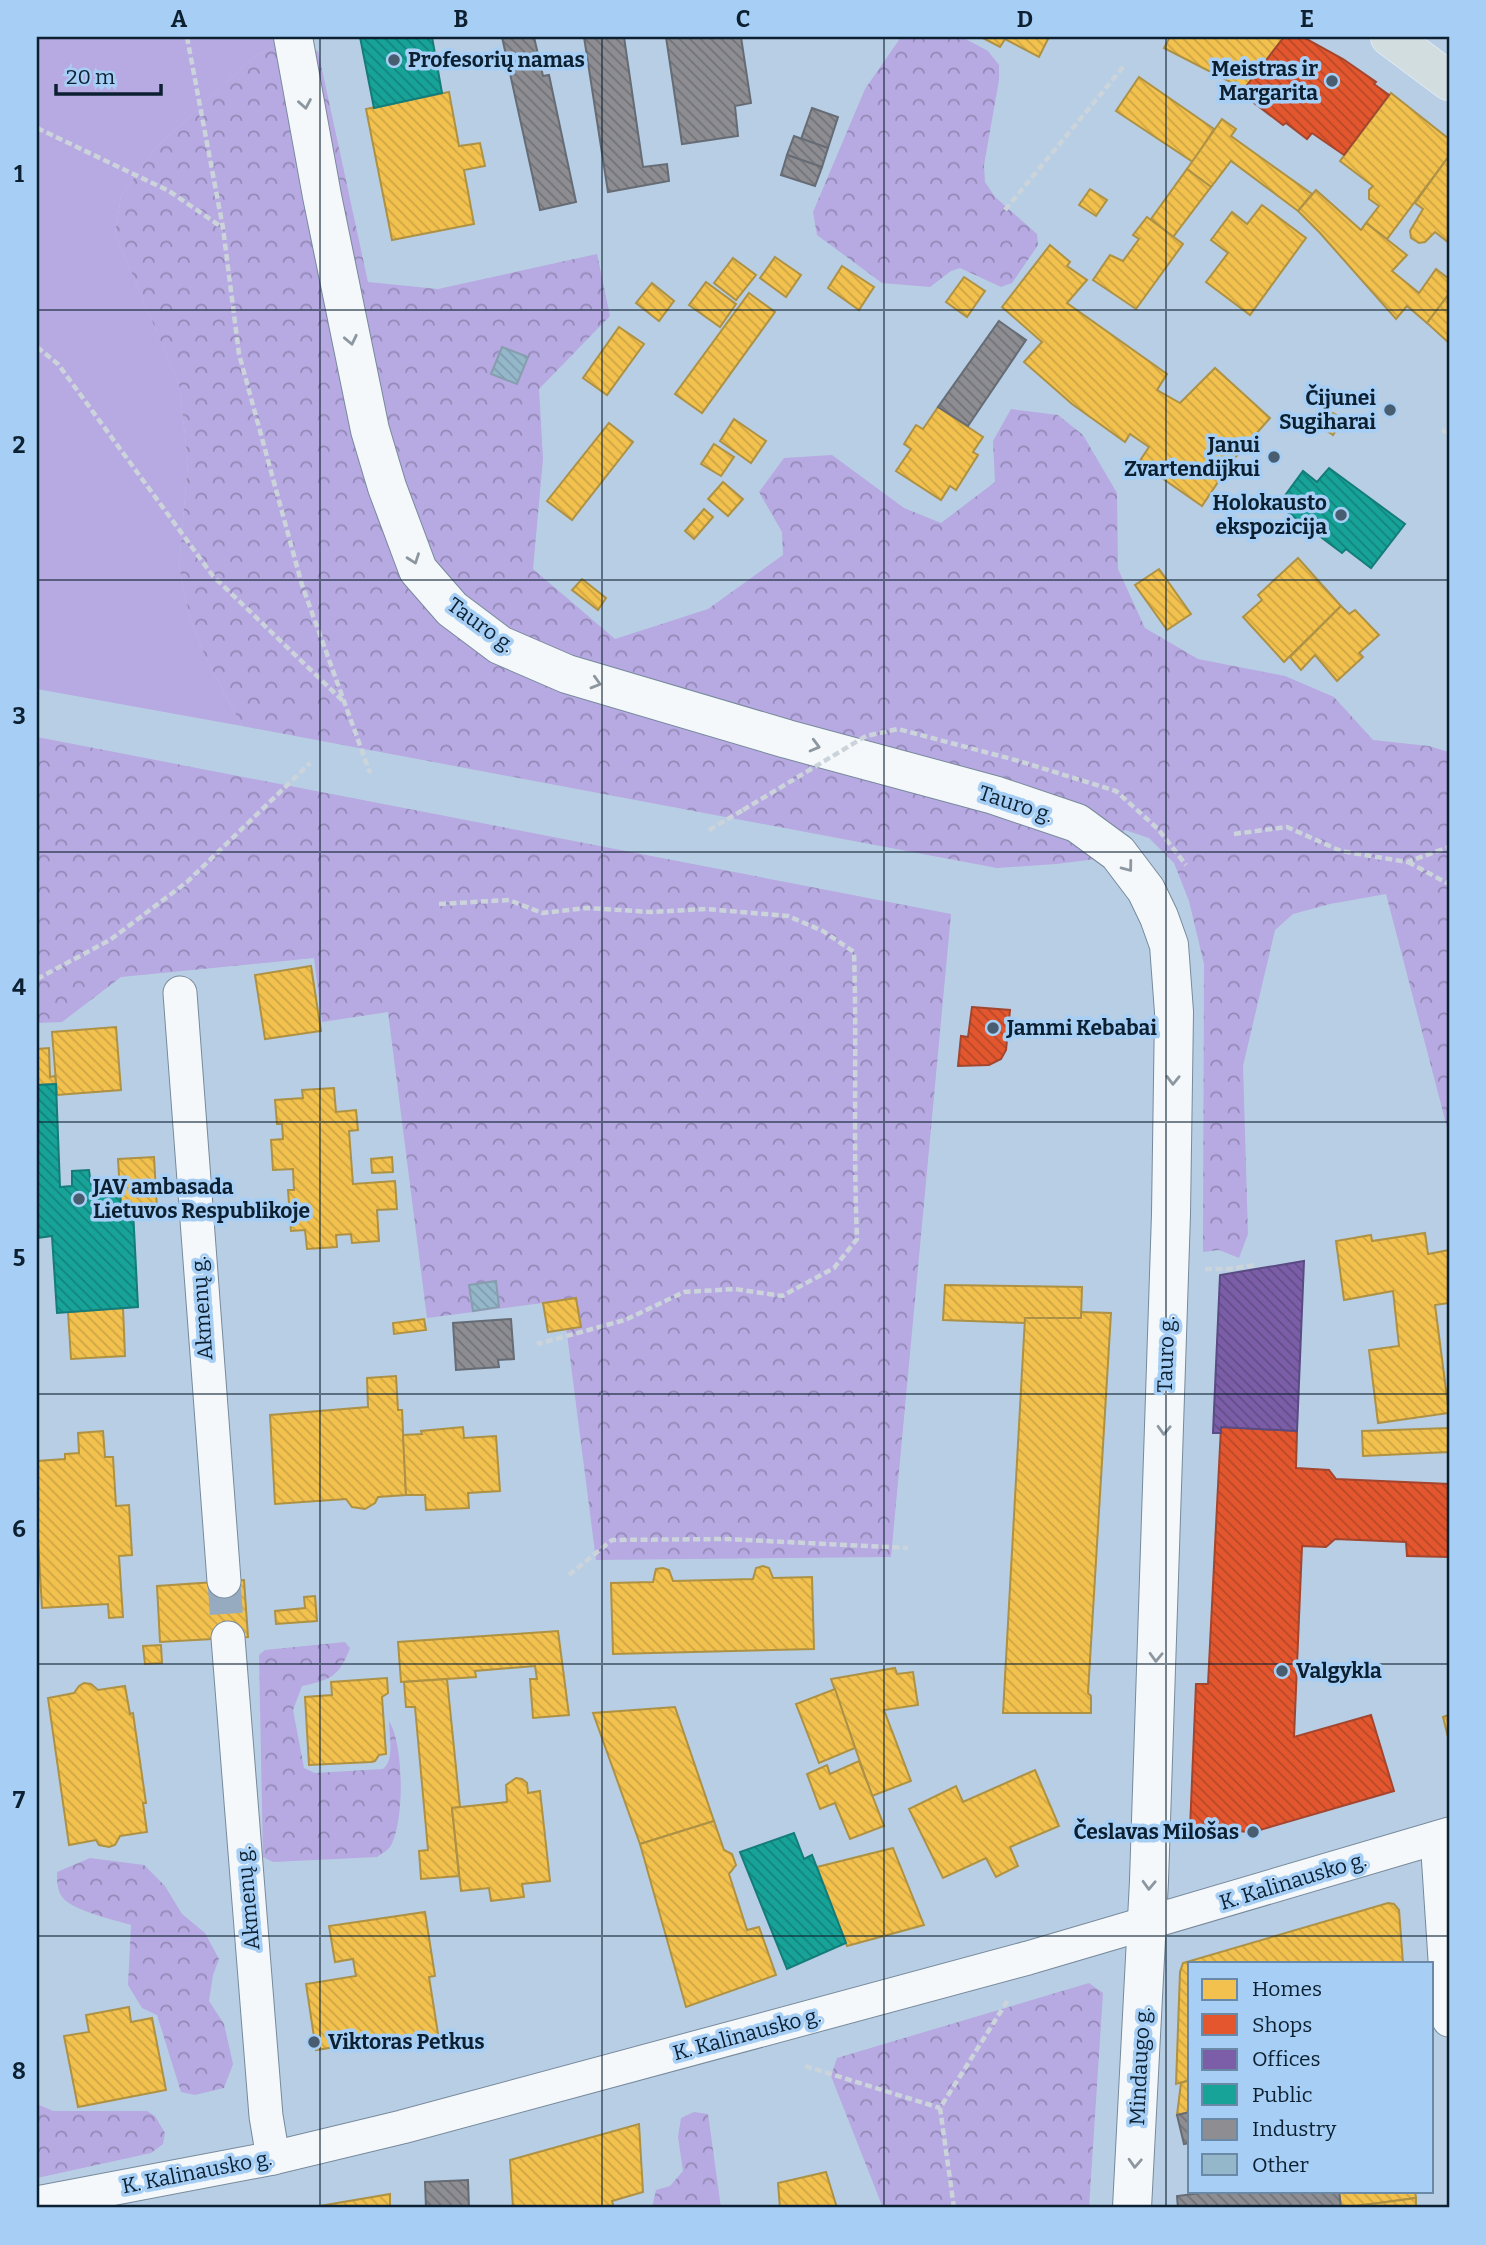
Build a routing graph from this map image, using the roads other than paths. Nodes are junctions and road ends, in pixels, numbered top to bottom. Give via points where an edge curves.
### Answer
1 (293, 37) edge
2 (1390, 37) edge
3 (1449, 81) edge
4 (180, 993) dead end
5 (224, 1581) tunnel mouth
6 (228, 1638) tunnel mouth
7 (1443, 1836) edge
8 (1147, 1924) junction
9 (1449, 2020) edge
10 (273, 2158) junction
11 (37, 2203) edge
12 (1132, 2208) edge

1 -> 8 main road, Tauro g. via 370,430 418,570 452,609 500,645 567,674 994,795 1077,823 1118,853 1146,890 1159,917 1169,945 1174,1012
2 - 3 main road
4 - 5 street, Akmenų g.
6 - 10 street, Akmenų g. via 265,2116
7 - 8 street, K. Kalinausko g.
7 - 9 street
8 - 10 street, K. Kalinausko g.
8 -> 12 main road, Mindaugo g.
10 - 11 street, K. Kalinausko g.

